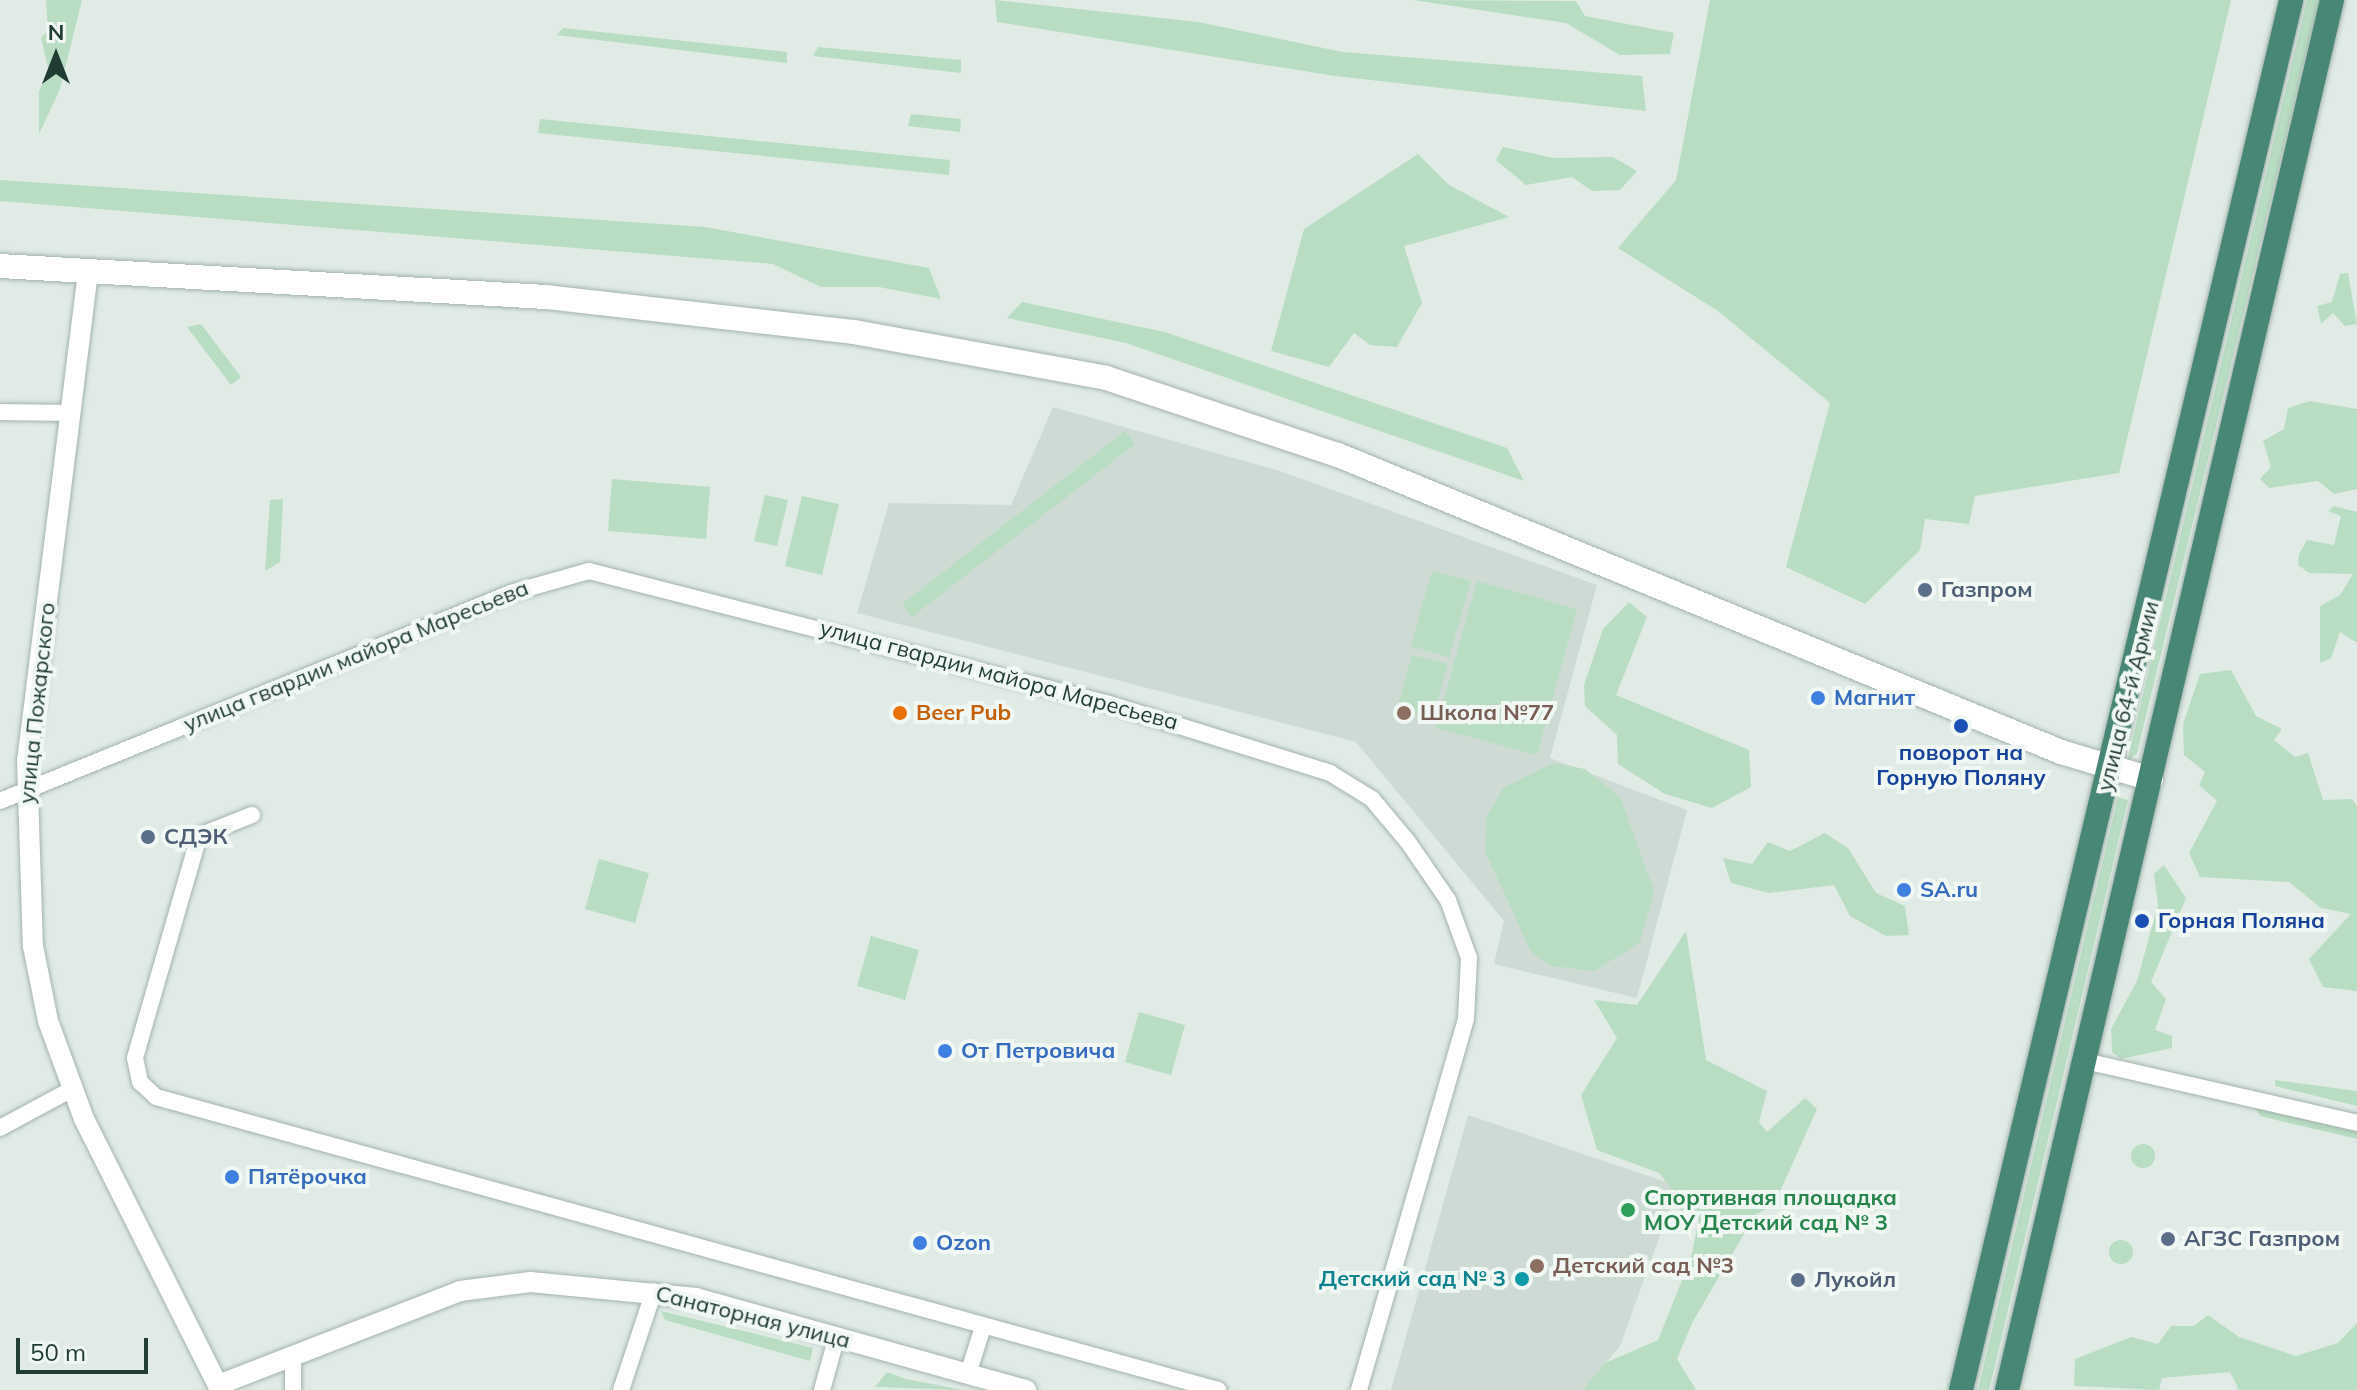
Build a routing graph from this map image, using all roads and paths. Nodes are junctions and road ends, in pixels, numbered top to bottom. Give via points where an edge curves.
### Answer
1 (2291, 0) edge
2 (2332, 0) edge
3 (0, 266) edge
4 (88, 272) junction
5 (0, 412) edge
6 (71, 413) junction
7 (2110, 768) junction
8 (2151, 779) junction
9 (25, 794) junction
10 (0, 801) edge
11 (252, 815) dead end
12 (2085, 1061) junction
13 (72, 1089) junction
14 (2357, 1123) edge
15 (0, 1128) edge
16 (654, 1291) junction
17 (983, 1327) junction
18 (837, 1336) junction
19 (293, 1357) junction
20 (968, 1374) junction
21 (212, 1388) edge
22 (293, 1390) edge
23 (621, 1390) edge
24 (822, 1390) edge
25 (1026, 1390) edge
26 (1218, 1390) edge
27 (1359, 1390) edge
28 (1961, 1390) edge
29 (2007, 1390) edge

1 - 7 highway, улица 64-й Армии
2 - 8 highway, улица 64-й Армии
3 - 4 main road
4 - 6 street, улица Пожарского
4 - 7 main road via 546,297 854,332 1106,378 1338,455
5 - 6 street
6 - 9 street, улица Пожарского
7 - 8 main road
7 - 28 highway, улица 64-й Армии
8 - 12 highway, улица 64-й Армии
9 - 10 street, улица гвардии майора Маресьева
9 - 13 street, улица Пожарского via 33,946
9 - 27 street, улица гвардии майора Маресьева via 511,593 589,571 1118,707 1330,773 1372,799 1408,842 1448,900 1469,958 1466,1019
11 - 17 street via 199,836 135,1058 146,1091
12 - 14 street
12 - 29 highway, улица 64-й Армии
13 - 15 street
13 - 21 street, улица Пожарского
16 - 18 street, Санаторная улица
16 - 19 street, Санаторная улица via 530,1282 460,1291
16 - 23 street
17 - 20 street
17 - 26 street
18 - 20 street, Санаторная улица
18 - 24 street
19 - 21 street, Санаторная улица
19 - 22 street
20 - 25 street, Санаторная улица

